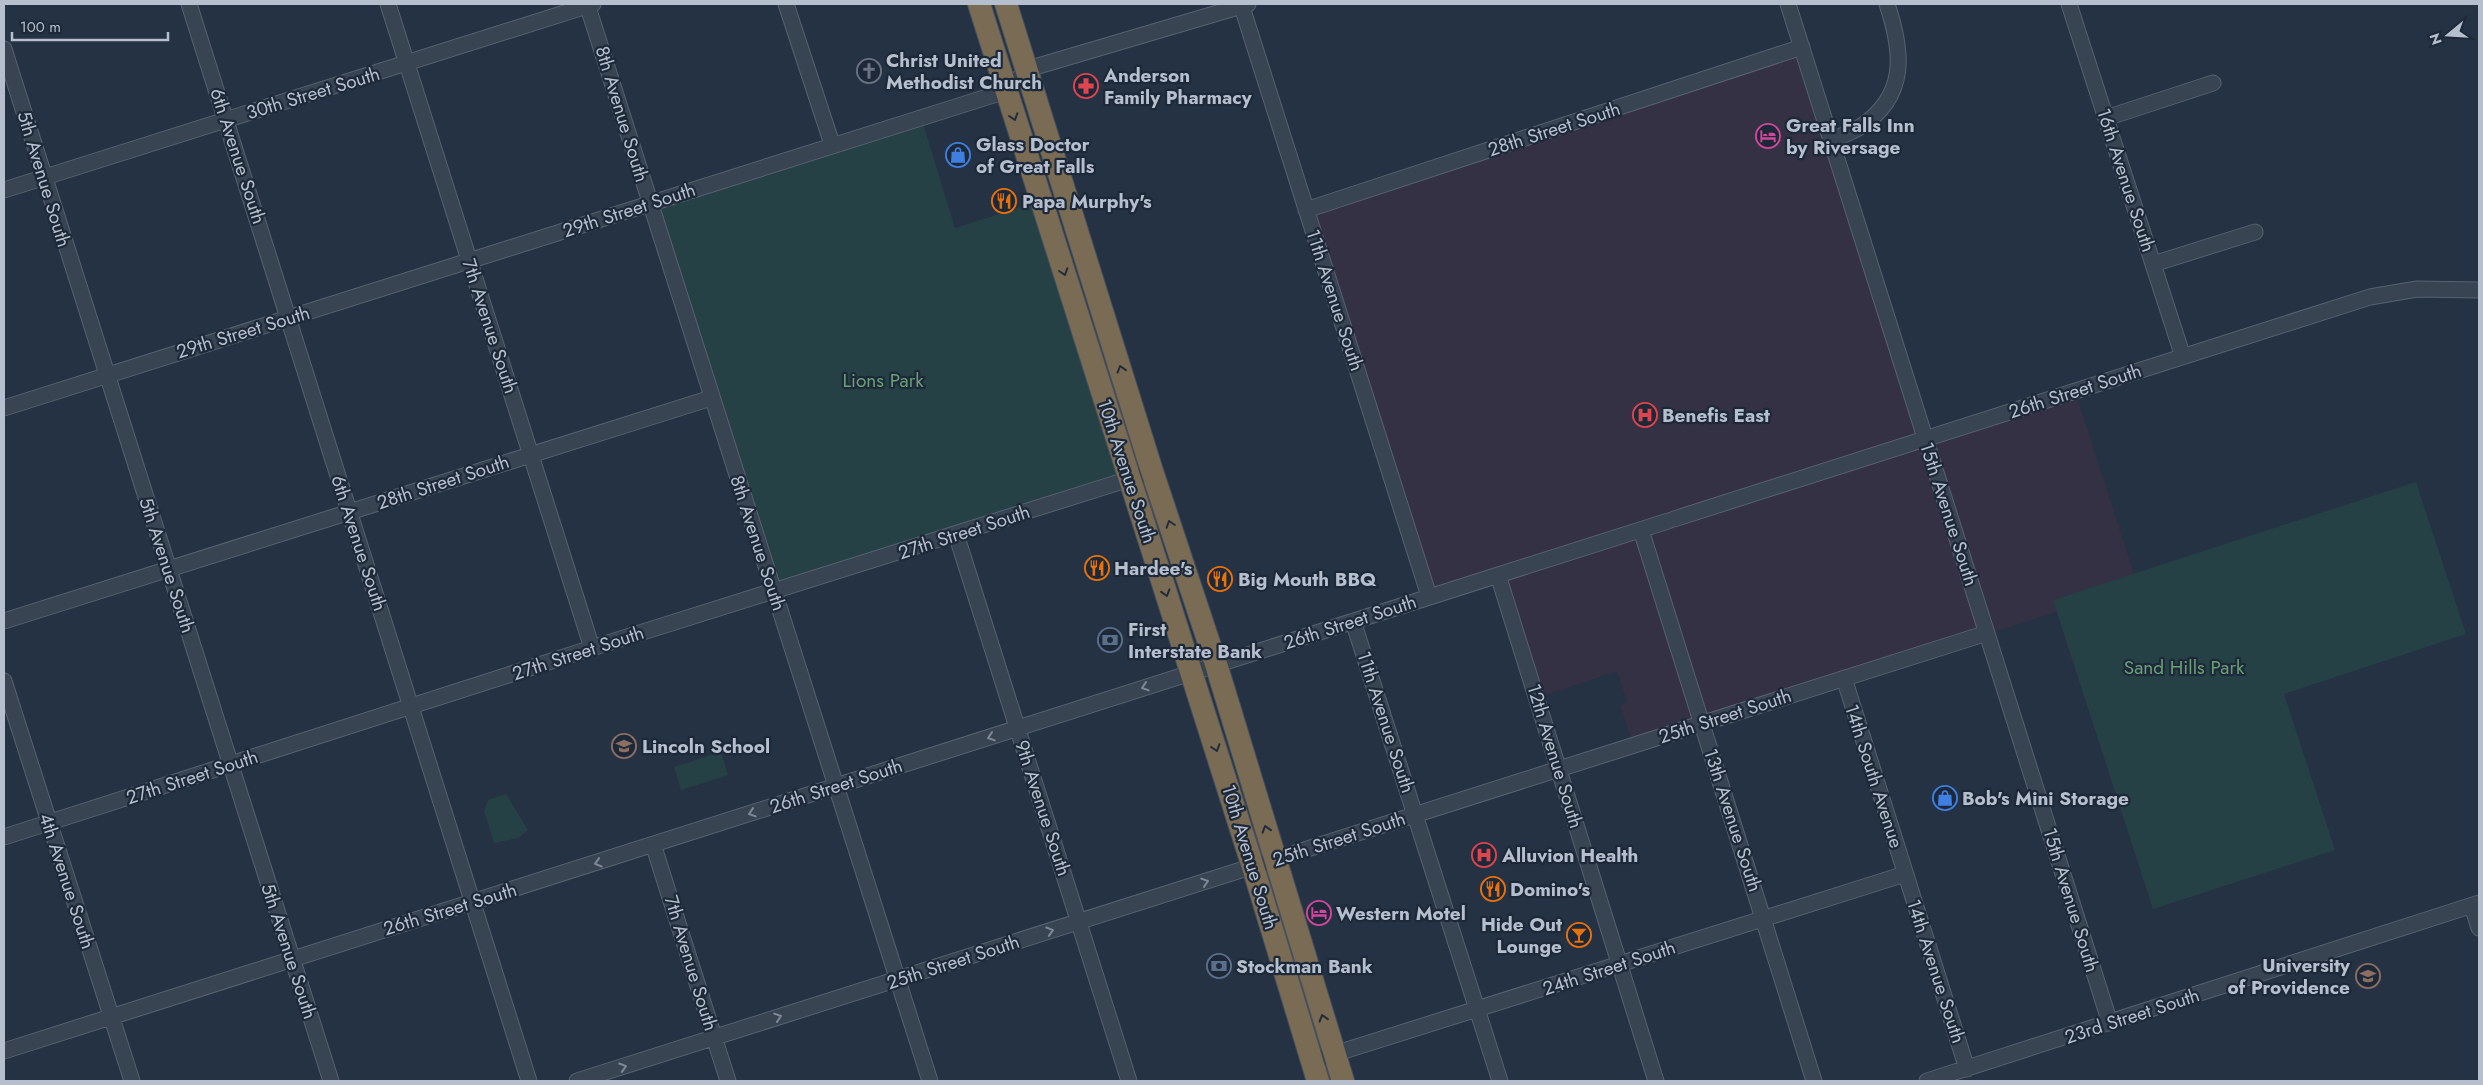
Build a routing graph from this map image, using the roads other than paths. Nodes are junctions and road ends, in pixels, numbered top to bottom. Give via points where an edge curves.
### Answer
1 (189, 4) edge
2 (388, 4) edge
3 (589, 4) edge
4 (786, 4) edge
5 (979, 4) edge
6 (1006, 4) edge
7 (1244, 4) edge
8 (1788, 4) edge
9 (1888, 4) edge
10 (2069, 4) edge
11 (1802, 48) junction
12 (4, 49) edge
13 (406, 64) junction
14 (1028, 69) junction
15 (2214, 83) dead end
16 (1006, 90) junction
17 (2106, 118) junction
18 (226, 120) junction
19 (1831, 140) junction
20 (832, 144) junction
21 (43, 178) junction
22 (4, 190) edge
23 (650, 203) junction
24 (1306, 210) junction
25 (2255, 232) dead end
26 (468, 261) junction
27 (2153, 264) junction
28 (2479, 290) edge
29 (288, 317) junction
30 (2183, 357) junction
31 (106, 376) junction
32 (711, 398) junction
33 (4, 408) edge
34 (1925, 438) junction
35 (532, 454) junction
36 (1152, 471) junction
37 (1130, 479) junction
38 (350, 512) junction
39 (1641, 530) junction
40 (956, 534) junction
41 (168, 568) junction
42 (1498, 575) junction
43 (774, 592) junction
44 (1429, 596) junction
45 (4, 621) edge
46 (1353, 621) junction
47 (1987, 633) junction
48 (592, 648) junction
49 (1216, 664) junction
50 (1191, 672) junction
51 (1844, 678) junction
52 (4, 681) edge
53 (411, 706) junction
54 (1702, 722) junction
55 (1018, 729) junction
56 (231, 764) junction
57 (1560, 770) junction
58 (836, 787) junction
59 (1415, 814) junction
60 (48, 823) junction
61 (4, 837) edge
62 (653, 844) junction
63 (1275, 859) junction
64 (1253, 867) junction
65 (1905, 874) junction
66 (474, 901) junction
67 (2476, 904) edge
68 (1764, 919) junction
69 (1079, 922) junction
70 (2479, 928) edge
71 (291, 958) junction
72 (1620, 964) junction
73 (898, 980) junction
74 (1476, 1010) junction
75 (111, 1016) junction
76 (2110, 1023) junction
77 (714, 1038) junction
78 (4, 1051) edge
79 (1334, 1054) junction
80 (1967, 1069) junction
81 (1315, 1071) edge
82 (132, 1081) edge
83 (331, 1081) edge
84 (530, 1081) edge
85 (577, 1081) edge
86 (728, 1081) edge
87 (930, 1081) edge
88 (1129, 1081) edge
89 (1343, 1081) edge
90 (1500, 1081) edge
91 (1656, 1081) edge
92 (1814, 1081) edge
93 (1927, 1081) edge

1 - 18 street, 6th Avenue South
2 - 13 street, 7th Avenue South
3 - 13 street, 30th Street South
3 - 23 street, 8th Avenue South
4 - 20 street
5 - 16 highway, 10th Avenue South
6 - 14 highway, 10th Avenue South
7 - 14 street, 29th Street South
7 - 24 street, 11th Avenue South
8 - 11 street, 15th Avenue South
9 - 19 street via 1899,51 1898,76 1889,99 1859,128
10 - 17 street, 16th Avenue South
11 - 19 street, 15th Avenue South
11 - 24 street, 28th Street South
12 - 21 street, 5th Avenue South
13 - 18 street, 30th Street South
13 - 26 street, 7th Avenue South
14 - 16 street, 29th Street South
36 -> 14 highway, 10th Avenue South
15 - 17 street
16 - 20 street, 29th Street South
16 -> 37 highway, 10th Avenue South
17 - 27 street, 16th Avenue South
18 - 21 street, 30th Street South
18 - 29 street, 6th Avenue South
19 - 34 street, 15th Avenue South
20 - 23 street, 29th Street South
21 - 22 street, 30th Street South
21 - 31 street, 5th Avenue South
23 - 26 street, 29th Street South
23 - 32 street, 8th Avenue South
24 - 44 street, 11th Avenue South
25 - 27 street
26 - 29 street, 29th Street South
26 - 35 street, 7th Avenue South
27 - 30 street, 16th Avenue South
28 - 30 street, 26th Street South via 2417,289 2377,295
29 - 31 street, 29th Street South
29 - 38 street, 6th Avenue South
30 - 34 street, 26th Street South
31 - 33 street, 29th Street South
31 - 41 street, 5th Avenue South
32 - 35 street, 28th Street South
32 - 43 street, 8th Avenue South
34 - 39 street, 26th Street South
34 - 47 street, 15th Avenue South
35 - 38 street, 28th Street South
35 - 48 street, 7th Avenue South
36 - 37 street, 27th Street South
49 -> 36 highway, 10th Avenue South
37 - 40 street, 27th Street South
37 -> 50 highway, 10th Avenue South
38 - 41 street, 28th Street South
38 - 53 street, 6th Avenue South
39 - 42 street, 26th Street South
39 - 54 street, 13th Avenue South
40 - 43 street, 27th Street South
40 - 55 street, 9th Avenue South
41 - 45 street, 28th Street South
41 - 56 street, 5th Avenue South
42 - 44 street, 26th Street South
42 - 57 street, 12th Avenue South
43 - 48 street, 27th Street South
43 - 58 street, 8th Avenue South
44 - 46 street, 26th Street South
46 - 49 street, 26th Street South
46 - 59 street, 11th Avenue South
47 - 51 street, 25th Street South
47 - 76 street, 15th Avenue South
48 - 53 street, 27th Street South
49 - 50 street, 26th Street South
63 -> 49 highway, 10th Avenue South
50 -> 55 street, 26th Street South
50 -> 64 highway, 10th Avenue South
51 - 54 street, 25th Street South
51 - 65 street, 14th South Avenue
52 - 60 street, 4th Avenue South
53 - 56 street, 27th Street South
53 - 66 street, 6th Avenue South
54 - 57 street, 25th Street South
54 - 68 street, 13th Avenue South
55 -> 58 street, 26th Street South
55 - 69 street, 9th Avenue South
56 - 60 street, 27th Street South
56 - 71 street, 5th Avenue South
57 - 59 street, 25th Street South
57 - 72 street, 12th Avenue South
58 -> 62 street, 26th Street South
58 - 73 street, 8th Avenue South
59 - 63 street, 25th Street South
59 - 74 street, 11th Avenue South
60 - 61 street, 27th Street South
60 - 75 street, 4th Avenue South
62 -> 66 street, 26th Street South
62 - 77 street, 7th Avenue South
63 - 64 street, 25th Street South
79 -> 63 highway, 10th Avenue South
69 -> 64 street, 25th Street South
64 - 81 highway, 10th Avenue South
65 - 68 street, 24th Street South
65 - 80 street, 14th Avenue South
66 - 71 street, 26th Street South
66 - 84 street, 6th Avenue South
67 - 70 street
67 - 76 street, 23rd Street South
68 - 72 street, 24th Street South
68 - 92 street, 13th Avenue South
73 -> 69 street, 25th Street South
69 - 88 street, 9th Avenue South
71 - 75 street, 26th Street South
71 - 83 street, 5th Avenue South
72 - 74 street, 24th Street South
72 - 91 street, 12th Avenue South
77 -> 73 street, 25th Street South
73 - 87 street, 8th Avenue South
74 - 79 street, 24th Street South
74 - 90 street, 11th Avenue South
75 - 78 street, 26th Street South
75 - 82 street, 4th Avenue South
76 - 80 street, 23rd Street South
85 -> 77 street, 25th Street South
77 - 86 street, 7th Avenue South
79 - 81 street, 24th Street South
79 - 89 highway, 10th Avenue South
80 - 93 street, 23rd Street South

